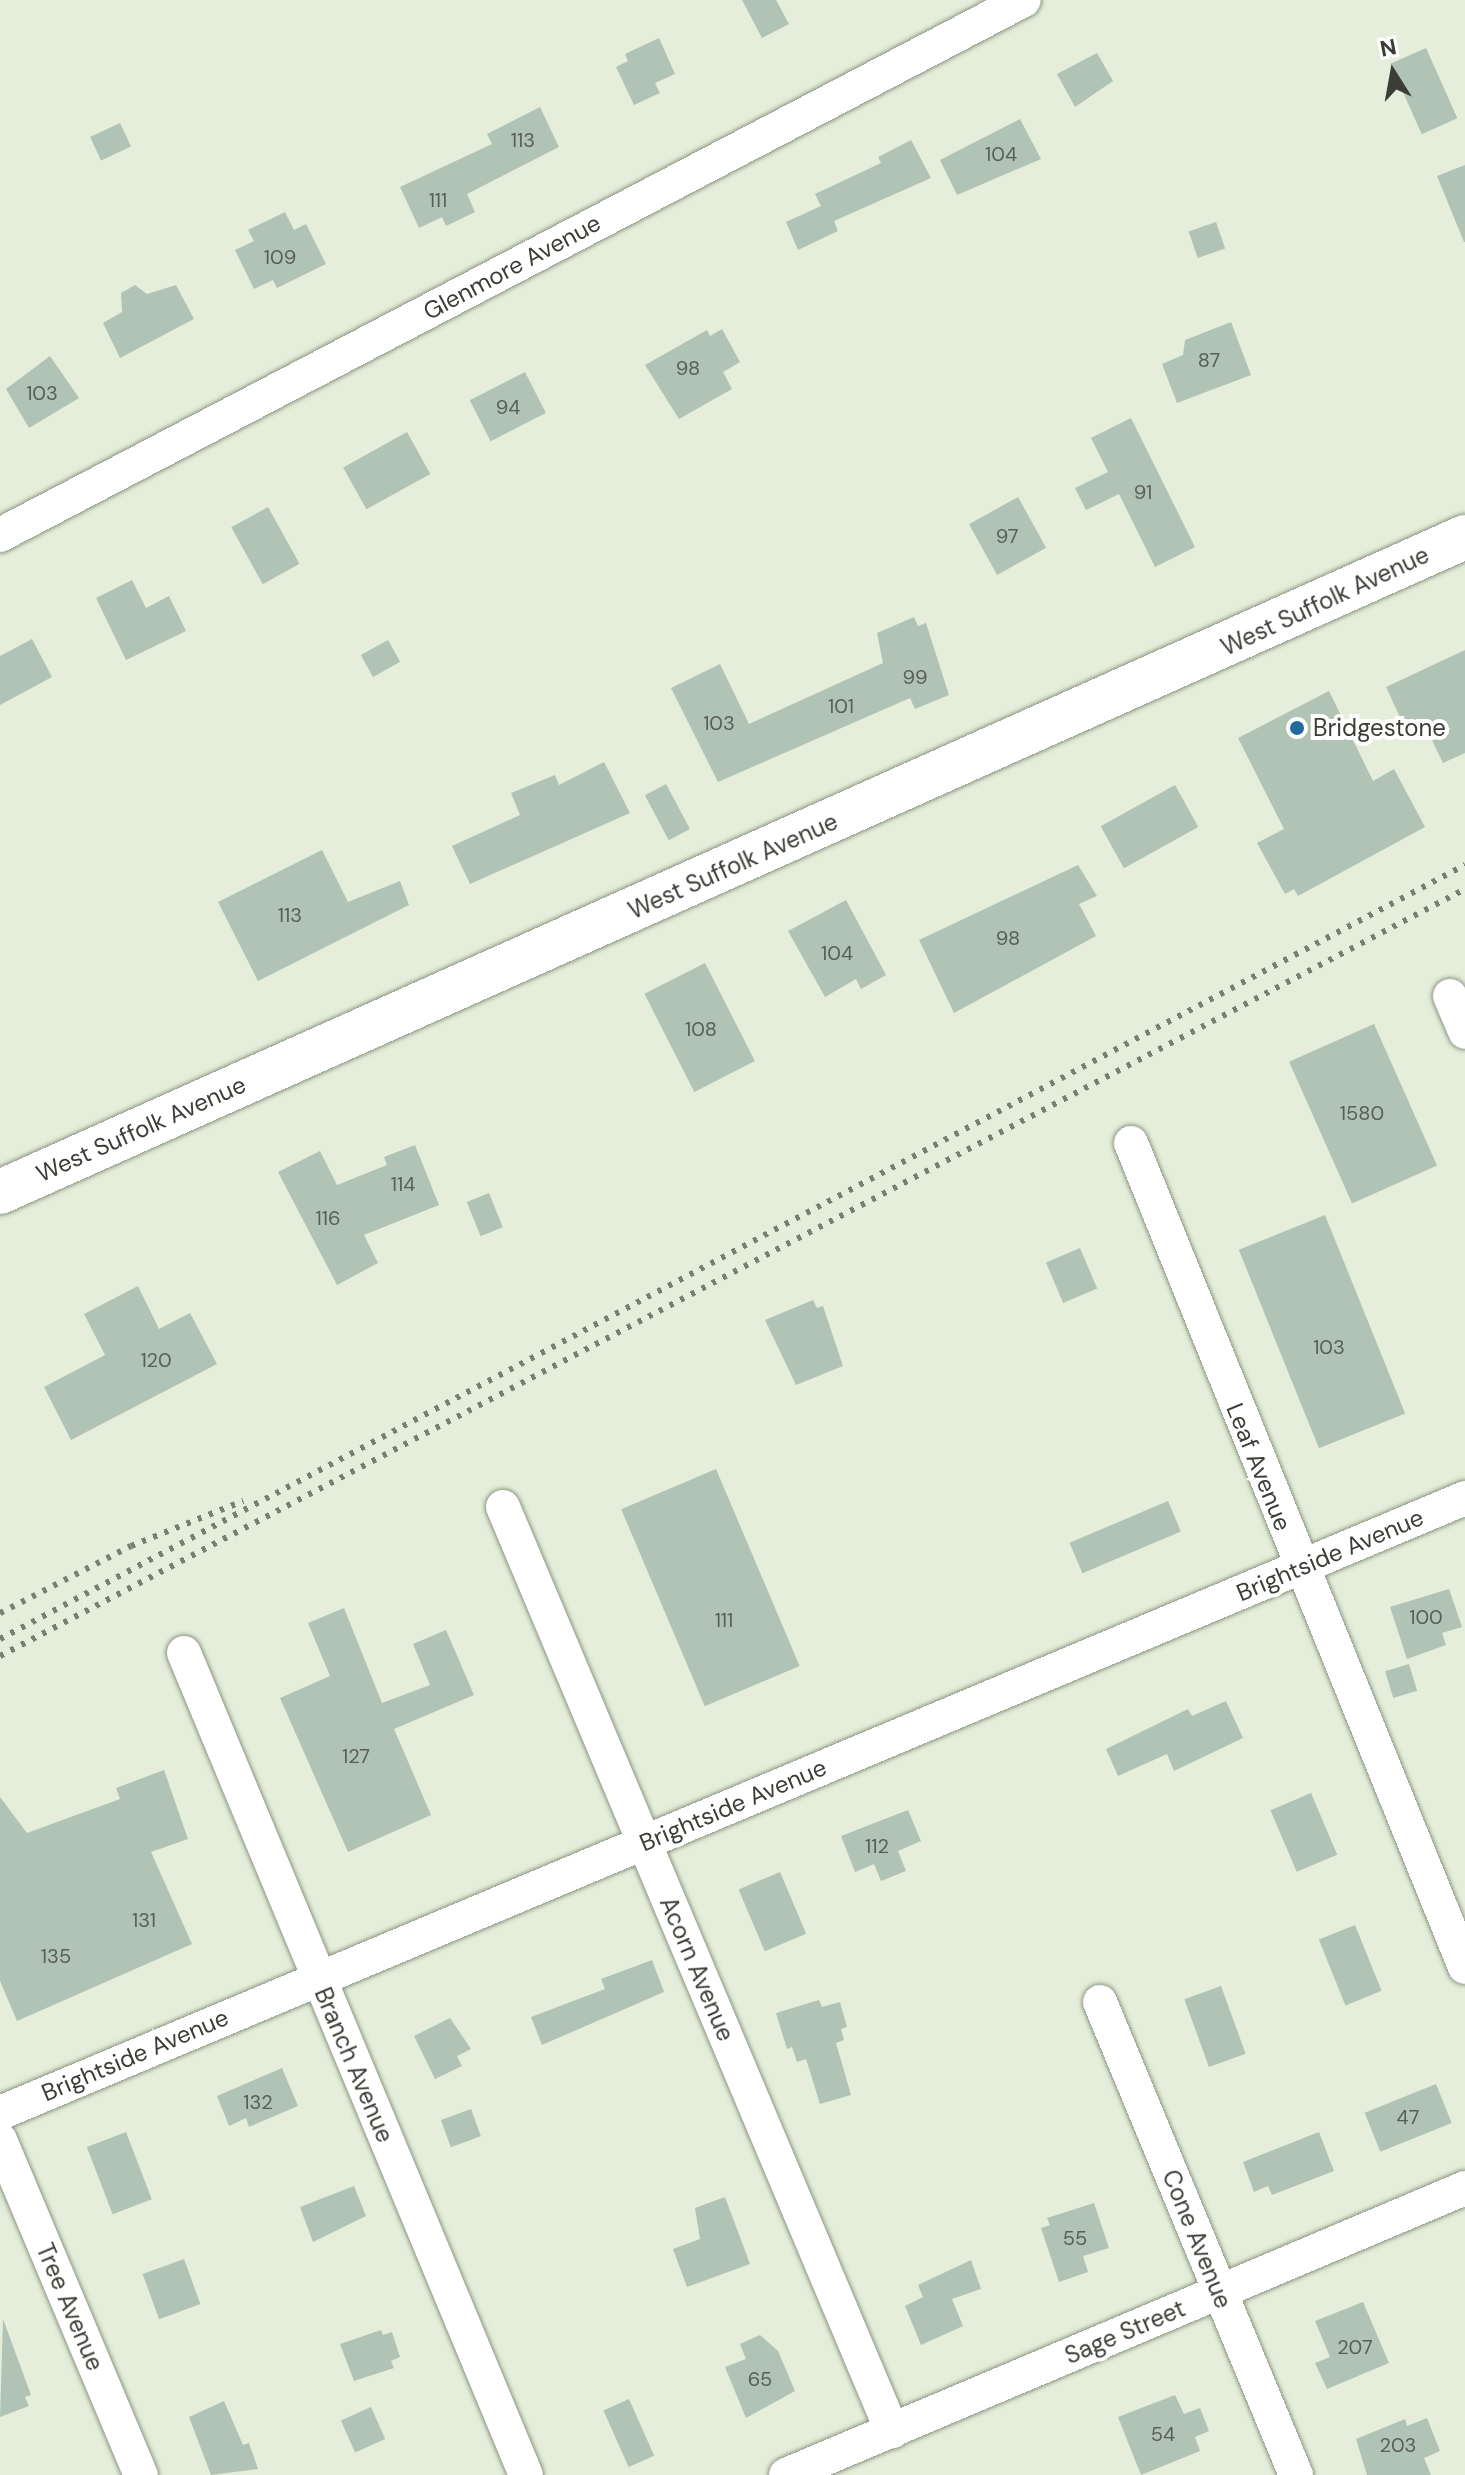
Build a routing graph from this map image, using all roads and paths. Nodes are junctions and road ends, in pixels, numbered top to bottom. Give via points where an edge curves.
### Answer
1 (1024, 0) edge
2 (0, 535) edge
3 (1465, 537) edge
4 (1450, 996) dead end
5 (1465, 1032) edge
6 (1131, 1143) dead end
7 (0, 1192) edge
8 (1465, 1498) edge
9 (503, 1507) dead end
10 (1299, 1569) junction
11 (184, 1653) dead end
12 (643, 1843) junction
13 (1465, 1967) edge
14 (317, 1978) junction
15 (1100, 2002) dead end
16 (0, 2113) edge
17 (0, 2140) edge
18 (1465, 2188) edge
19 (1219, 2293) junction
20 (892, 2431) junction
21 (141, 2475) edge
22 (526, 2475) edge
23 (786, 2475) edge
24 (1296, 2475) edge

1 - 2 street, Glenmore Avenue
3 - 7 main road, West Suffolk Avenue
4 - 5 street
6 - 10 street, Leaf Avenue
8 - 10 street, Brightside Avenue
9 - 12 street, Acorn Avenue
10 - 12 street, Brightside Avenue
10 - 13 street, Leaf Avenue
11 - 14 street, Branch Avenue
12 - 14 street, Brightside Avenue
12 - 20 street, Acorn Avenue
14 - 16 street, Brightside Avenue
14 - 22 street, Branch Avenue
15 - 19 street, Cone Avenue
17 - 21 street, Tree Avenue
18 - 19 street, Sage Street
19 - 20 street, Sage Street
19 - 24 street, Cone Avenue
20 - 23 street, Sage Street

